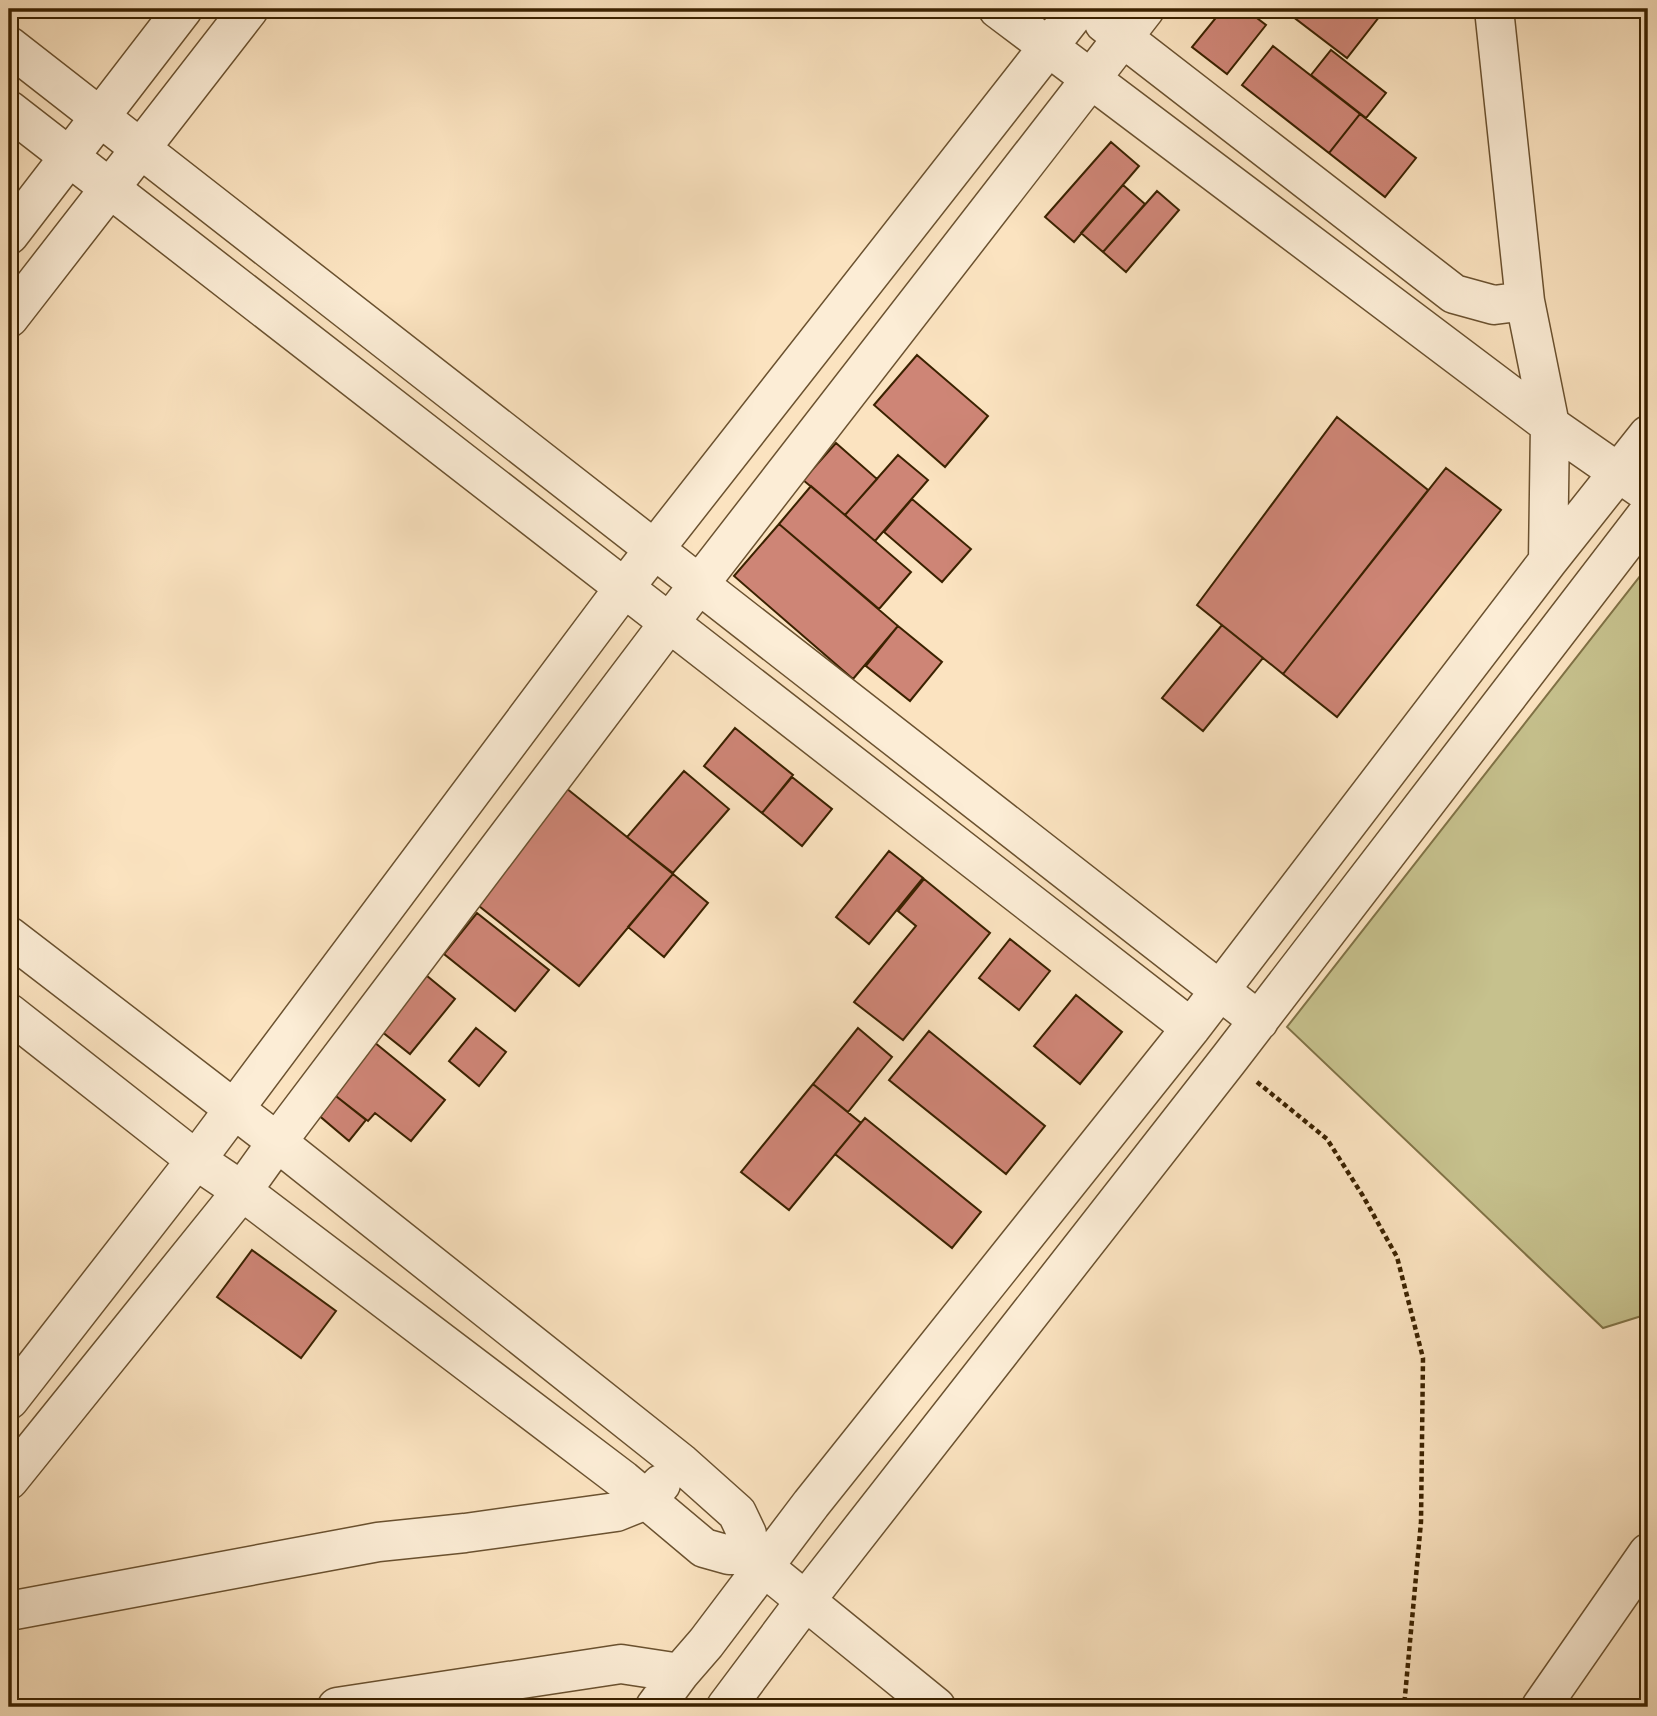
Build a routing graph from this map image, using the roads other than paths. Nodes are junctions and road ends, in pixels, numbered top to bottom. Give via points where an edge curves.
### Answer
1 (183, 9) edge
2 (249, 9) edge
3 (998, 9) edge
4 (1078, 9) edge
5 (1086, 9) edge
6 (1494, 9) edge
7 (1134, 23) edge
8 (9, 46) edge
9 (1048, 48) junction
10 (1091, 79) junction
11 (9, 110) edge
12 (100, 117) junction
13 (140, 148) junction
14 (69, 158) junction
15 (109, 187) junction
16 (9, 235) edge
17 (1525, 301) junction
18 (9, 318) edge
19 (1549, 425) junction
20 (1648, 435) edge
21 (1634, 483) edge
22 (1648, 513) edge
23 (654, 550) junction
24 (1548, 561) junction
25 (699, 584) junction
26 (624, 588) junction
27 (669, 623) junction
28 (9, 936) edge
29 (1220, 991) junction
30 (9, 1013) edge
31 (1259, 1021) junction
32 (1191, 1028) junction
33 (234, 1110) junction
34 (277, 1142) junction
35 (196, 1160) junction
36 (242, 1191) junction
37 (9, 1400) edge
38 (681, 1462) junction
39 (9, 1480) edge
40 (646, 1500) junction
41 (1648, 1553) edge
42 (755, 1561) junction
43 (806, 1600) junction
44 (9, 1611) edge
45 (680, 1673) junction
46 (337, 1707) edge
47 (654, 1707) edge
48 (726, 1707) edge
49 (936, 1707) edge
50 (1541, 1707) edge

1 - 12 street
2 - 13 street
3 - 9 street
4 - 9 street
5 - 7 street
6 - 17 street
7 - 10 street
7 - 17 street via 1454,294 1494,305
8 - 12 street
9 - 10 street
9 - 23 street
10 - 19 street
10 - 25 street
11 - 14 street
12 - 13 street
12 - 14 street
13 - 15 street
13 - 23 street
14 - 15 street
14 - 16 street
15 - 18 street
15 - 26 street
17 - 19 street
19 - 21 street
19 - 24 street
20 - 21 street
21 - 24 street
22 - 31 street
23 - 25 street
23 - 26 street
24 - 29 street
25 - 27 street
25 - 29 street
26 - 27 street
26 - 33 street
27 - 32 street
27 - 34 street
28 - 33 street
29 - 31 street
29 - 32 street
30 - 35 street
31 - 43 street
32 - 42 street via 811,1504
33 - 34 street
33 - 35 street
34 - 36 street
34 - 38 street
35 - 36 street
35 - 37 street
36 - 39 street
36 - 40 street
38 - 40 street
38 - 42 street via 737,1513
40 - 42 street via 704,1548
40 - 44 street via 616,1512 378,1542
41 - 50 street
42 - 43 street
42 - 45 street via 706,1643
43 - 48 street
43 - 49 street
45 - 46 street via 621,1664
45 - 47 street

